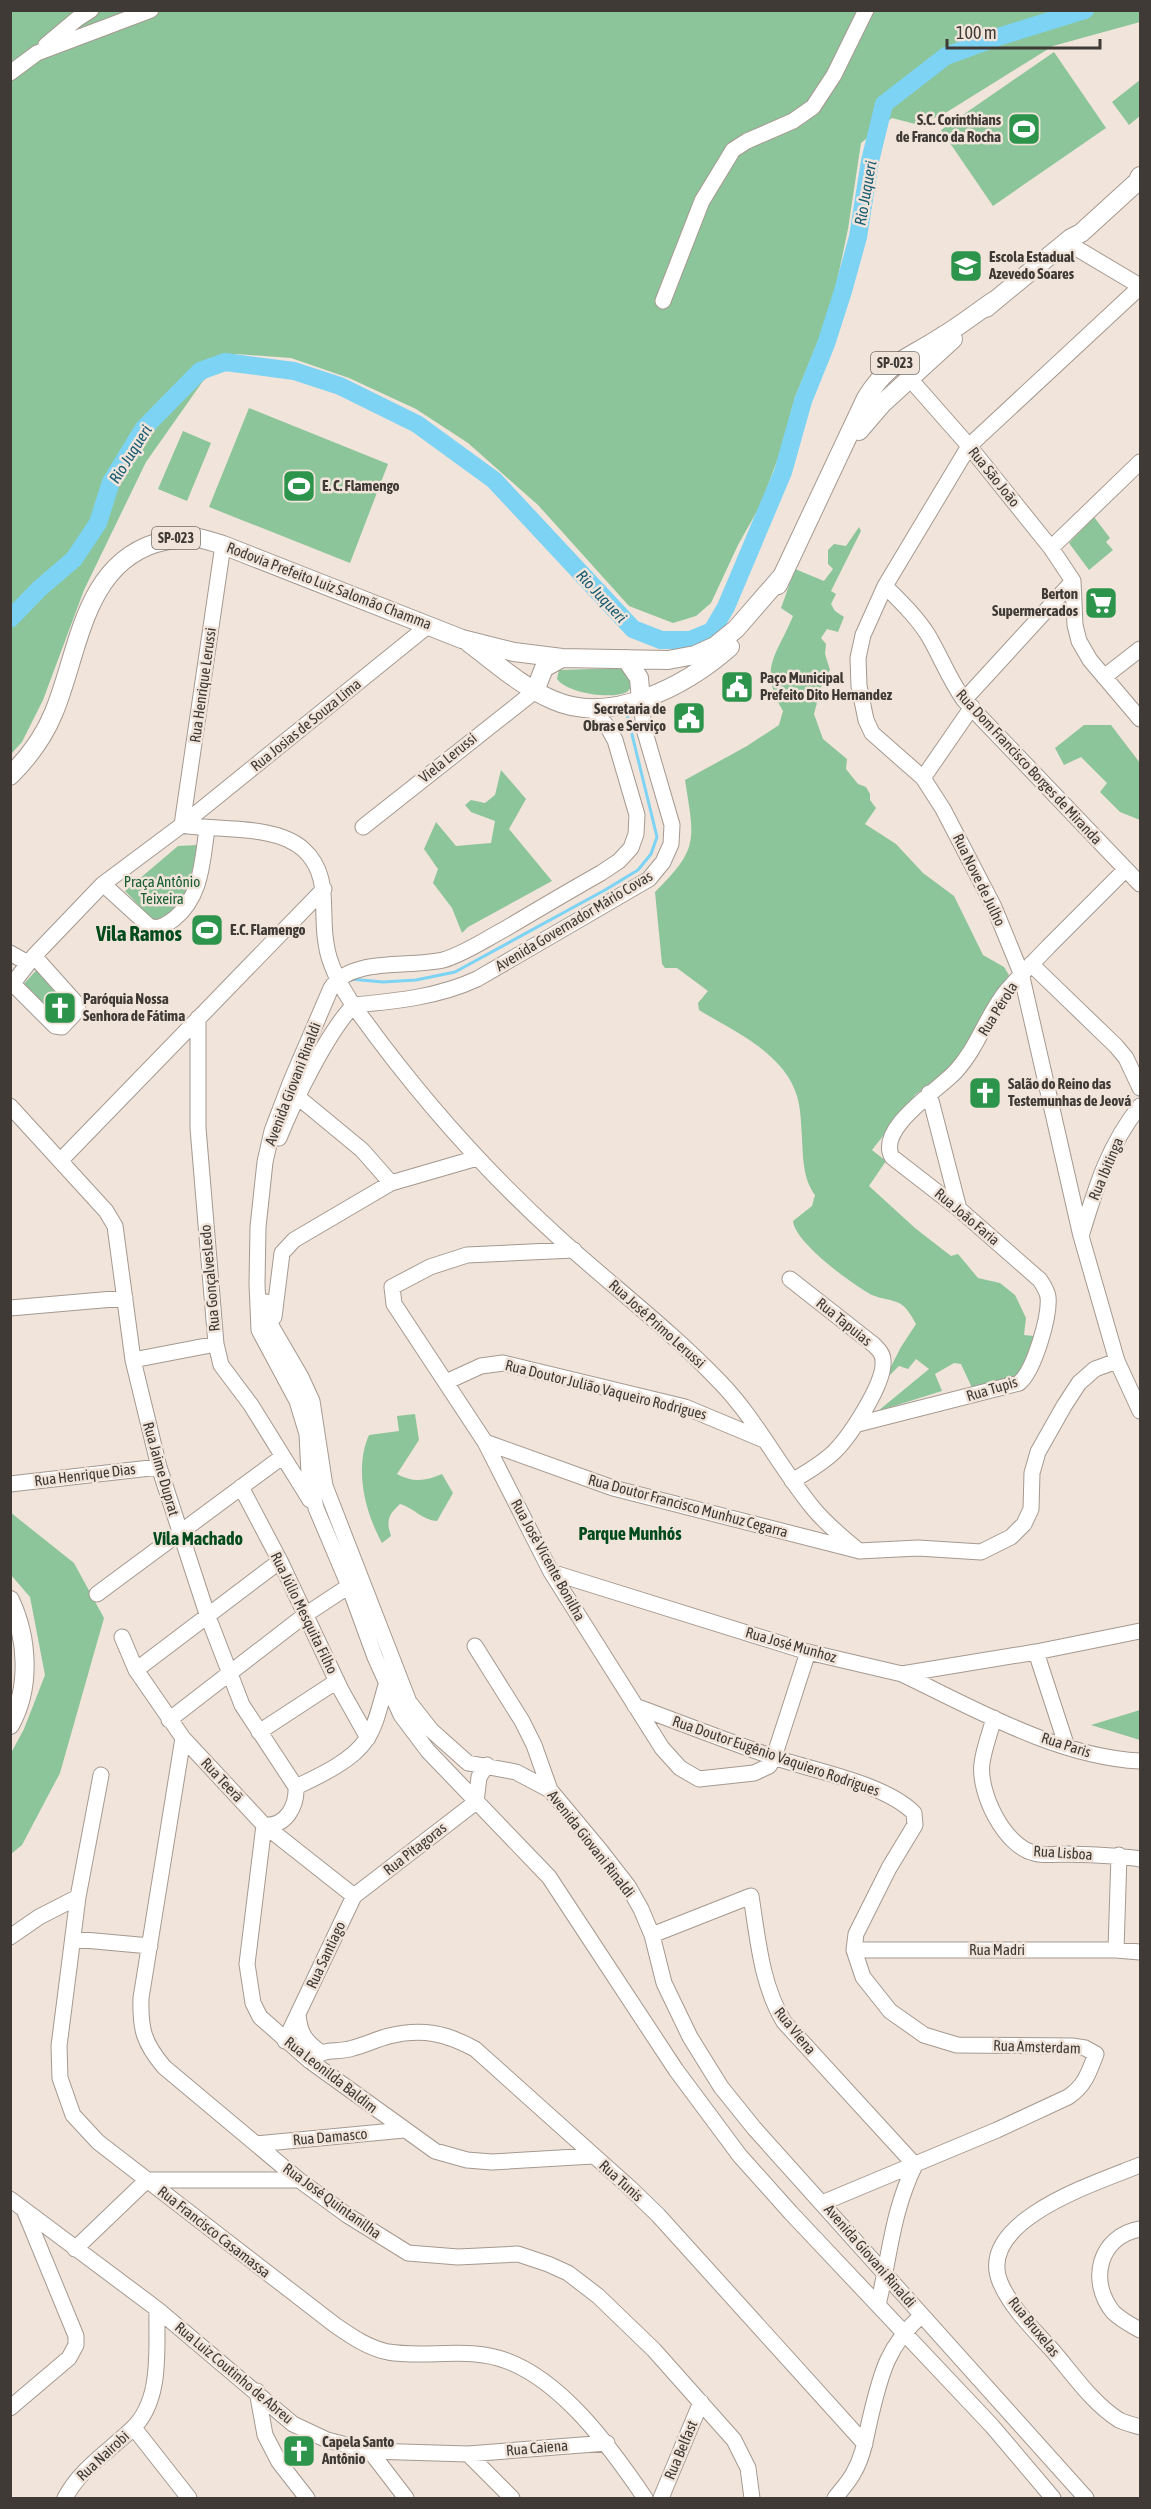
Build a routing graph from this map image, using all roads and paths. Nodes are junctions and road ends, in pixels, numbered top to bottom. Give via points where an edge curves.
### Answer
1 (92, 10) edge
2 (151, 10) edge
3 (866, 10) edge
4 (38, 53) junction
5 (10, 73) edge
6 (1140, 175) edge
7 (1069, 240) junction
8 (1140, 286) edge
9 (995, 300) junction
10 (663, 301) dead end
11 (942, 337) junction
12 (910, 379) junction
13 (969, 446) junction
14 (1140, 462) edge
15 (836, 464) junction
16 (223, 545) junction
17 (1051, 548) junction
18 (783, 575) junction
19 (1073, 581) junction
20 (885, 586) junction
21 (429, 625) junction
22 (462, 639) junction
23 (1140, 649) edge
24 (562, 658) junction
25 (626, 659) junction
26 (1104, 677) junction
27 (535, 691) junction
28 (641, 701) junction
29 (968, 704) junction
30 (592, 709) junction
31 (1140, 719) edge
32 (10, 776) edge
33 (923, 778) junction
34 (182, 825) junction
35 (363, 827) dead end
36 (207, 829) junction
37 (1126, 869) junction
38 (103, 884) junction
39 (1140, 884) edge
40 (324, 889) junction
41 (10, 953) edge
42 (31, 959) junction
43 (1026, 969) junction
44 (337, 978) junction
45 (12, 986) edge
46 (354, 1005) junction
47 (198, 1018) junction
48 (1140, 1088) edge
49 (929, 1093) junction
50 (299, 1098) junction
51 (10, 1106) edge
52 (1140, 1106) edge
53 (892, 1157) joint
54 (477, 1158) junction
55 (61, 1160) junction
56 (391, 1183) junction
57 (959, 1209) junction
58 (1081, 1236) junction
59 (574, 1250) junction
60 (790, 1279) dead end
61 (1040, 1280) joint
62 (125, 1298) junction
63 (10, 1308) edge
64 (267, 1333) junction
65 (216, 1344) junction
66 (133, 1360) junction
67 (1118, 1361) junction
68 (446, 1382) junction
69 (1140, 1411) edge
70 (858, 1424) junction
71 (764, 1440) junction
72 (485, 1442) junction
73 (282, 1457) junction
74 (159, 1467) junction
75 (792, 1481) junction
76 (10, 1484) edge
77 (241, 1487) junction
78 (327, 1492) junction
79 (322, 1512) junction
80 (180, 1531) junction
81 (859, 1551) junction
82 (280, 1561) junction
83 (551, 1572) junction
84 (349, 1586) junction
85 (97, 1594) dead end
86 (10, 1600) edge
87 (207, 1614) junction
88 (305, 1615) junction
89 (1140, 1631) edge
90 (122, 1637) dead end
91 (475, 1646) dead end
92 (808, 1652) junction
93 (1036, 1652) junction
94 (136, 1670) junction
95 (228, 1674) junction
96 (902, 1674) junction
97 (337, 1681) junction
98 (387, 1682) junction
99 (635, 1706) junction
100 (994, 1718) junction
101 (169, 1720) junction
102 (10, 1725) edge
103 (258, 1732) junction
104 (183, 1738) junction
105 (368, 1738) junction
106 (1067, 1747) junction
107 (774, 1757) junction
108 (1140, 1761) edge
109 (486, 1765) junction
110 (101, 1774) dead end
111 (296, 1787) junction
112 (550, 1790) junction
113 (476, 1802) junction
114 (264, 1825) junction
115 (1119, 1855) junction
116 (1140, 1859) edge
117 (354, 1896) junction
118 (78, 1897) junction
119 (652, 1935) junction
120 (10, 1937) edge
121 (73, 1939) junction
122 (150, 1947) junction
123 (854, 1950) junction
124 (1116, 1950) junction
125 (1140, 1952) edge
126 (298, 2015) junction
127 (285, 2041) junction
128 (315, 2057) junction
129 (404, 2130) junction
130 (256, 2144) junction
131 (593, 2156) junction
132 (915, 2164) junction
133 (1140, 2165) edge
134 (147, 2180) junction
135 (299, 2180) junction
136 (10, 2199) edge
137 (822, 2203) junction
138 (26, 2212) junction
139 (1140, 2229) edge
140 (75, 2249) junction
141 (885, 2274) junction
142 (878, 2305) junction
143 (157, 2309) junction
144 (922, 2315) junction
145 (1140, 2330) edge
146 (903, 2332) junction
147 (256, 2391) junction
148 (701, 2402) junction
149 (10, 2408) edge
150 (1140, 2427) edge
151 (134, 2428) junction
152 (607, 2443) junction
153 (865, 2444) junction
154 (370, 2451) junction
155 (468, 2454) junction
156 (72, 2495) edge
157 (1049, 2496) edge
158 (189, 2499) edge
159 (307, 2499) edge
160 (406, 2499) edge
161 (512, 2499) edge
162 (645, 2499) edge
163 (661, 2499) edge
164 (752, 2499) edge
165 (835, 2499) edge
166 (1086, 2499) edge

1 - 4 street
2 - 4 street
3 - 10 street via 834,75 813,107 733,150 702,201
4 - 5 street
6 - 7 main road, Rodovia Prefeito Luiz Salomão Chamma via 1083,222
7 - 8 street
7 - 9 main road, Rodovia Prefeito Luiz Salomão Chamma / SP-023
8 - 13 street, Rua Nove de Julho
9 - 11 main road, Rodovia Prefeito Luiz Salomão Chamma / SP-023
9 - 12 main road, Rodovia Prefeito Luiz Salomão Chamma / SP-023
11 - 12 main road via 916,366
11 - 15 main road, Rodovia Prefeito Luiz Salomão Chamma / SP-023 via 897,362 878,381 866,398
12 - 13 street, Rua São João
12 - 15 main road, Rodovia Prefeito Luiz Salomão Chamma / SP-023 via 869,418
13 - 17 street, Rua São João
13 - 20 street, Rua Nove de Julho
14 - 17 street
15 - 18 main road, Rodovia Prefeito Luiz Salomão Chamma / SP-023
16 - 21 main road, Rodovia Prefeito Luiz Salomão Chamma / SP-023
16 - 32 main road, Rodovia Prefeito Luiz Salomão Chamma / SP-023 via 193,537 170,539 130,555 112,571 94,596 54,713 39,742
16 - 34 street, Rua Henrique Lerussi
17 - 19 street, Rua São João
18 - 25 main road, Rodovia Prefeito Luiz Salomão Chamma / SP-023 via 736,629 715,646 668,660
18 - 28 main road, Rodovia Prefeito Luiz Salomão Chamma / SP-023 via 765,609 719,657
19 - 26 street via 1079,641
19 - 29 street
20 - 29 street, Rua Dom Francisco Borges de Miranda via 922,627 950,681
20 - 33 street, Rua Nove de Julho via 858,658 861,697 872,733
21 - 22 main road, Rodovia Prefeito Luiz Salomão Chamma / SP-023
21 - 34 street, Rua Josias de Souza Lima
22 - 24 main road, Rodovia Prefeito Luiz Salomão Chamma / SP-023 via 514,652
22 - 27 main road, Rodovia Prefeito Luiz Salomão Chamma / SP-023
23 - 26 street
24 - 25 main road, Rodovia Prefeito Luiz Salomão Chamma / SP-023
24 - 27 main road via 544,668
25 - 28 main road via 639,678
26 - 31 street
27 - 30 main road, Rodovia Prefeito Luiz Salomão Chamma / SP-023 via 555,702
27 - 35 street, Viela Lerussi
28 - 30 main road, Rodovia Prefeito Luiz Salomão Chamma / SP-023
28 - 46 street, Avenida Governador Mário Covas via 644,729 672,825 671,844 656,873 454,990
29 - 33 street
29 - 37 street, Rua Dom Francisco Borges de Miranda
30 - 44 street, Avenida Governador Mário Covas via 615,740 637,815 631,848 601,873 447,959 355,969
33 - 43 street, Rua Nove de Julho
34 - 36 street, Rua José Primo Lerussi
34 - 38 street, Rua Josias de Souza Lima
36 - 38 street via 195,893 164,927 148,926
36 - 40 street, Rua José Primo Lerussi via 261,832 285,838 304,850
37 - 39 street, Rua Dom Francisco Borges de Miranda
37 - 43 street, Rua Pérola
38 - 42 street, Rua Josias de Souza Lima
40 - 44 street, Rua José Primo Lerussi via 325,942
40 - 47 street
41 - 42 street
42 - 45 street, Rua Josias de Souza Lima
42 - 45 street via 77,1004 78,1010 62,1027 55,1026
43 - 48 street via 1116,1046
43 - 49 street, Rua Pérola via 1003,996 955,1073
43 - 58 street, Rua Nove de Julho
44 - 46 street, Rua José Primo Lerussi
44 - 64 street, Avenida Giovani Rinaldi via 291,1081 265,1162 257,1273 259,1330
46 - 50 street, Avenida Giovani Rinaldi via 343,1016
46 - 54 street, Rua José Primo Lerussi
47 - 55 street
47 - 65 street, Rua GonçalvesLedo via 198,1128
49 - 53 street, Rua Pérola via 891,1136 888,1150
49 - 57 street
50 - 56 street via 362,1150
50 - 64 street, Avenida Giovani Rinaldi via 279,1139 270,1178 264,1274
51 - 55 street, Rua Jaime Duprat
52 - 58 street, Rua Ibitinga via 1111,1149
53 - 57 street, Rua João Faria
54 - 56 street
54 - 59 street, Rua José Primo Lerussi
55 - 62 street, Rua Jaime Duprat via 115,1226
56 - 64 street via 287,1246 282,1253
57 - 61 street, Rua João Faria
58 - 67 street, Rua Nove de Julho
59 - 68 street, Rua José Vicente Bonilha via 467,1255 430,1267 392,1287 394,1304
59 - 71 street, Rua José Primo Lerussi via 674,1335 723,1385
60 - 70 street, Rua Tapuias via 880,1351 883,1369
61 - 70 street, Rua Tupis via 1046,1289 1047,1309 1026,1378
62 - 63 street
62 - 66 street, Rua Jaime Duprat
64 - 78 street, Avenida Giovani Rinaldi via 301,1377 312,1401
64 - 79 street, Avenida Giovani Rinaldi via 297,1401 307,1434 309,1474
65 - 66 street
65 - 73 street, Rua GonçalvesLedo via 221,1365
66 - 74 street, Rua Jaime Duprat
67 - 69 street
67 - 81 street via 1095,1369 1079,1383 1064,1406 1038,1452 1032,1473 1031,1509 1024,1524 1011,1537 981,1552 918,1548
68 - 71 street, Rua Doutor Julião Vaqueiro Rodrigues via 481,1366 503,1363 685,1407
68 - 72 street, Rua José Vicente Bonilha
70 - 75 street, Rua Tapuias via 835,1451
71 - 75 street, Rua José Primo Lerussi
72 - 81 street, Rua Doutor Francisco Munhuz Cegarra via 613,1488
72 - 83 street, Rua José Vicente Bonilha
73 - 77 street
73 - 79 street, Rua GonçalvesLedo
74 - 76 street, Rua Henrique Dias
74 - 80 street, Rua Jaime Duprat
75 - 81 street, Rua José Primo Lerussi via 815,1511
77 - 80 street
77 - 82 street, Rua Júlio Mesquita Filho
78 - 79 street, Avenida Giovani Rinaldi
78 - 79 street via 316,1490
79 - 84 street, Avenida Giovani Rinaldi
79 - 109 street, Avenida Giovani Rinaldi via 409,1702 450,1749 468,1763
80 - 85 street
80 - 87 street, Rua Jaime Duprat
82 - 87 street
82 - 88 street, Rua Júlio Mesquita Filho
83 - 92 street, Rua José Munhoz
83 - 99 street, Rua José Vicente Bonilha
84 - 88 street
84 - 98 street, Avenida Giovani Rinaldi
86 - 102 main road via 21,1628 25,1662 23,1693
87 - 94 street
87 - 95 street, Rua Jaime Duprat
88 - 95 street
88 - 97 street, Rua Júlio Mesquita Filho
89 - 93 street, Rua José Munhoz
90 - 94 street, Rua Teerã
91 - 112 street via 534,1744
92 - 96 street, Rua José Munhoz
92 - 107 street
93 - 96 street, Rua José Munhoz
93 - 106 street
94 - 101 street, Rua Teerã
95 - 101 street
95 - 103 street, Rua Jaime Duprat
96 - 100 street, Rua Paris
97 - 103 street
97 - 105 street, Rua Júlio Mesquita Filho
98 - 105 street
98 - 113 street, Avenida Giovani Rinaldi via 401,1715 428,1751
99 - 107 street, Rua Doutor Eugênio Vaquiero Rodrigues
99 - 107 street, Rua José Vicente Bonilha via 669,1758 699,1779 754,1773 769,1766
100 - 106 street, Rua Paris
100 - 115 street, Rua Lisboa via 982,1763 982,1783 991,1810 1006,1832 1022,1849 1036,1854
101 - 104 street, Rua Teerã
103 - 111 street, Rua Jaime Duprat
104 - 114 street, Rua Teerã
104 - 122 street, Rua José Quintanilha
105 - 111 street via 349,1757
106 - 108 street, Rua Paris
107 - 123 street, Rua Doutor Eugênio Vaquiero Rodrigues via 879,1790 914,1813 915,1825 865,1913
109 - 112 street, Avenida Giovani Rinaldi via 516,1772
109 - 113 street via 479,1777
110 - 118 street, Rua Francisco Casamassa
111 - 114 street via 297,1797 283,1821
112 - 119 street, Avenida Giovani Rinaldi via 628,1886
113 - 117 street, Rua Pitagoras
113 - 142 street, Avenida Giovani Rinaldi via 549,1877 714,2122 791,2213
114 - 117 street, Rua Teerã
114 - 127 street, Rua Leonilda Baldim via 247,1964 253,2003 260,2017
115 - 116 street, Rua Lisboa
115 - 124 street
117 - 126 street, Rua Santiago
118 - 120 street
118 - 121 street, Rua Francisco Casamassa
119 - 132 street, Rua Viena via 752,1896 772,2003 784,2022
119 - 137 street, Avenida Giovani Rinaldi via 670,1999 721,2087
121 - 122 street
121 - 134 street, Rua Francisco Casamassa via 59,2046 60,2078 73,2115 84,2129
122 - 130 street, Rua José Quintanilha via 141,1998 141,2024 147,2044 164,2067
123 - 124 street, Rua Madri
123 - 132 street, Rua Amsterdam via 863,1977 878,1998 924,2035 957,2045 1072,2046 1096,2054 1085,2082 1068,2097
124 - 125 street, Rua Madri
126 - 127 street
126 - 128 street via 299,2029
127 - 128 street, Rua Leonilda Baldim
128 - 129 street, Rua Leonilda Baldim
128 - 131 street, Rua Tunis via 389,2036 423,2031 452,2036 475,2049
129 - 130 street, Rua Damasco
129 - 131 street, Rua Leonilda Baldim via 435,2151 467,2160
130 - 135 street, Rua José Quintanilha
131 - 153 street, Rua Tunis via 658,2215
132 - 137 street, Rua Amsterdam
132 - 141 street via 893,2223
133 - 150 street, Rua Bruxelas via 1052,2203 1017,2226 1002,2244 997,2261 1000,2281 1013,2305 1090,2394 1120,2421
134 - 135 street
134 - 140 street
134 - 152 street, Rua Francisco Casamassa via 358,2340 388,2352 496,2358 522,2367 572,2407
135 - 148 street, Rua José Quintanilha via 408,2253 458,2257 518,2254 568,2273 598,2295
136 - 138 street, Rua Luiz Coutinho de Abreu
137 - 141 street, Avenida Giovani Rinaldi
138 - 140 street, Rua Luiz Coutinho de Abreu
138 - 149 street via 74,2329 76,2345 69,2358
139 - 145 street via 1114,2239 1105,2250 1100,2273 1102,2289 1113,2311
140 - 143 street, Rua Luiz Coutinho de Abreu
141 - 142 street
141 - 144 street, Avenida Giovani Rinaldi
142 - 146 street, Avenida Giovani Rinaldi
143 - 147 street, Rua Luiz Coutinho de Abreu
143 - 151 street, Rua Nairobi via 154,2385 150,2401
144 - 146 street, Avenida Giovani Rinaldi
144 - 166 street, Avenida Giovani Rinaldi
146 - 153 street via 889,2354
146 - 157 street, Avenida Giovani Rinaldi via 986,2418
147 - 154 street, Rua Luiz Coutinho de Abreu via 293,2424 327,2440
147 - 159 street via 265,2435 279,2462
148 - 163 street, Rua Belfast
148 - 164 street, Rua José Quintanilha via 734,2440 748,2468
151 - 156 street, Rua Nairobi via 92,2464
151 - 158 street
152 - 155 street, Rua Caiena
152 - 162 street, Rua Francisco Casamassa
153 - 165 street via 854,2472
154 - 155 street, Rua Luiz Coutinho de Abreu
154 - 160 street
155 - 161 street

